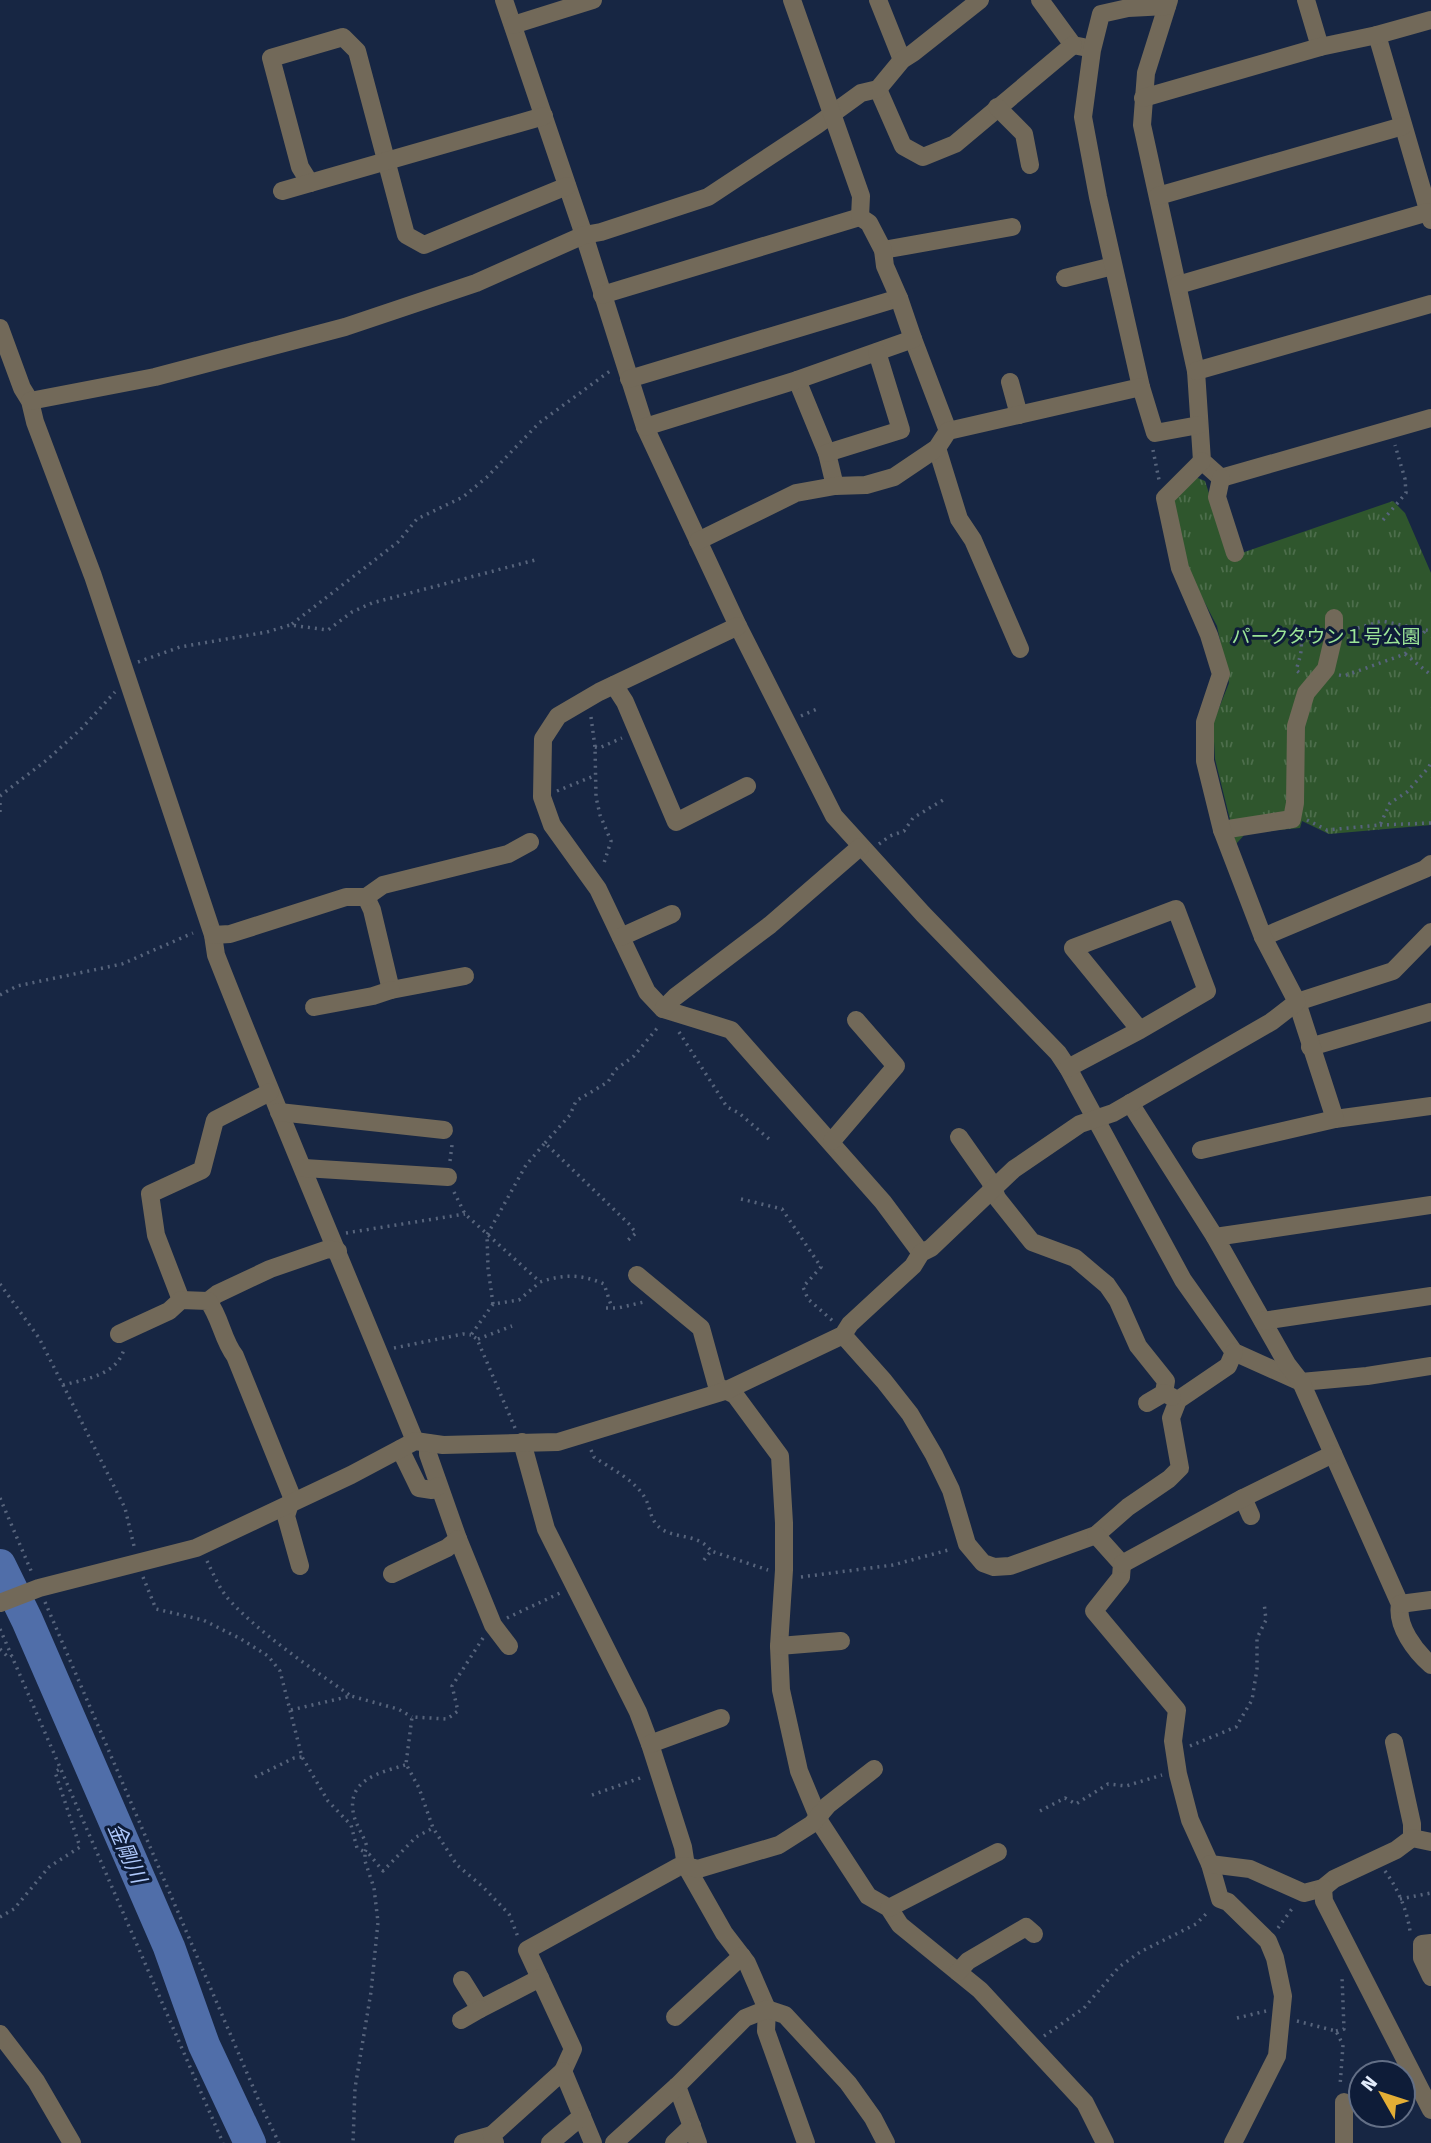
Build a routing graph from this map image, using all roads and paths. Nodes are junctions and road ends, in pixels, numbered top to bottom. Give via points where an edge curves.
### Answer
1 (504, 0) edge
2 (593, 0) edge
3 (792, 0) edge
4 (878, 0) edge
5 (980, 0) edge
6 (1040, 0) edge
7 (1306, 0) edge
8 (1168, 3) edge
9 (1431, 20) edge
10 (513, 25) junction
11 (1377, 35) junction
12 (1073, 45) junction
13 (1320, 47) junction
14 (1093, 50) junction
15 (902, 60) junction
16 (878, 89) junction
17 (1143, 98) junction
18 (997, 107) junction
19 (832, 115) junction
20 (544, 116) junction
21 (1403, 126) junction
22 (387, 161) junction
23 (1030, 165) dead end
24 (310, 183) junction
25 (567, 186) junction
26 (282, 191) dead end
27 (1158, 196) junction
28 (860, 217) junction
29 (1430, 217) edge
30 (1012, 227) dead end
31 (584, 235) junction
32 (883, 250) junction
33 (1113, 266) junction
34 (1065, 278) dead end
35 (1178, 285) junction
36 (602, 295) junction
37 (900, 298) junction
38 (1431, 303) edge
39 (0, 328) edge
40 (913, 339) junction
41 (877, 352) junction
42 (1196, 371) junction
43 (627, 372) junction
44 (797, 380) junction
45 (1010, 382) dead end
46 (1141, 387) junction
47 (30, 401) junction
48 (1019, 415) junction
49 (1431, 418) edge
50 (1199, 425) junction
51 (646, 426) junction
52 (1391, 430) junction
53 (948, 431) junction
54 (1155, 433) junction
55 (937, 448) junction
56 (827, 453) junction
57 (1202, 461) junction
58 (1222, 478) junction
59 (835, 486) junction
60 (1165, 498) junction
61 (1383, 520) dead end
62 (698, 541) junction
63 (1235, 554) dead end
64 (539, 559) dead end
65 (290, 625) junction
66 (1294, 625) dead end
67 (738, 626) junction
68 (1334, 626) joint
69 (1428, 630) edge
70 (1020, 649) dead end
71 (1405, 654) junction
72 (125, 675) junction
73 (1431, 675) edge
74 (1317, 679) junction
75 (614, 685) junction
76 (584, 701) junction
77 (637, 731) junction
78 (595, 747) junction
79 (1431, 762) edge
80 (594, 776) junction
81 (747, 786) dead end
82 (0, 796) edge
83 (542, 797) junction
84 (943, 800) dead end
85 (0, 803) edge
86 (1293, 813) junction
87 (0, 814) edge
88 (1431, 823) edge
89 (1380, 825) junction
90 (1222, 830) junction
91 (530, 842) dead end
92 (865, 852) junction
93 (1431, 863) edge
94 (598, 888) junction
95 (366, 897) junction
96 (672, 914) dead end
97 (1431, 932) edge
98 (213, 935) junction
99 (621, 937) junction
100 (1263, 937) junction
101 (465, 976) dead end
102 (391, 990) junction
103 (0, 995) edge
104 (1297, 1002) junction
105 (314, 1007) dead end
106 (663, 1009) junction
107 (1431, 1012) edge
108 (856, 1020) dead end
109 (1140, 1030) junction
110 (1310, 1046) junction
111 (1068, 1068) junction
112 (270, 1092) junction
113 (1130, 1103) junction
114 (1431, 1106) edge
115 (279, 1112) junction
116 (1096, 1118) junction
117 (1335, 1119) junction
118 (444, 1130) joint
119 (959, 1137) dead end
120 (769, 1139) dead end
121 (832, 1141) junction
122 (545, 1143) junction
123 (1201, 1150) dead end
124 (304, 1168) junction
125 (447, 1177) junction
126 (993, 1188) junction
127 (741, 1199) dead end
128 (1431, 1205) edge
129 (465, 1214) junction
130 (487, 1235) junction
131 (1215, 1237) junction
132 (627, 1241) dead end
133 (335, 1243) junction
134 (921, 1253) junction
135 (637, 1275) dead end
136 (540, 1282) junction
137 (0, 1284) edge
138 (1431, 1296) edge
139 (181, 1300) junction
140 (667, 1300) junction
141 (208, 1301) junction
142 (493, 1304) junction
143 (606, 1308) dead end
144 (612, 1308) junction
145 (1263, 1321) junction
146 (512, 1326) dead end
147 (124, 1331) joint
148 (471, 1335) junction
149 (843, 1335) junction
150 (477, 1339) junction
151 (379, 1351) junction
152 (1234, 1352) junction
153 (1431, 1366) edge
154 (1301, 1382) junction
155 (63, 1385) junction
156 (725, 1391) junction
157 (1171, 1397) junction
158 (1147, 1403) dead end
159 (585, 1434) junction
160 (522, 1442) junction
161 (414, 1444) junction
162 (1333, 1454) junction
163 (438, 1486) junction
164 (0, 1498) edge
165 (1243, 1498) junction
166 (288, 1506) junction
167 (1251, 1516) dead end
168 (1096, 1535) junction
169 (458, 1539) junction
170 (967, 1544) junction
171 (202, 1546) junction
172 (712, 1551) junction
173 (704, 1560) dead end
174 (136, 1563) junction
175 (1122, 1564) junction
176 (300, 1566) dead end
177 (784, 1570) junction
178 (392, 1574) dead end
179 (575, 1587) junction
180 (39, 1588) junction
181 (1431, 1600) edge
182 (0, 1603) edge
183 (1400, 1604) junction
184 (493, 1625) junction
185 (0, 1629) edge
186 (841, 1641) dead end
187 (509, 1646) dead end
188 (779, 1646) junction
189 (0, 1649) edge
190 (12, 1656) junction
191 (1431, 1665) edge
192 (351, 1696) junction
193 (291, 1710) junction
194 (412, 1717) junction
195 (721, 1718) dead end
196 (1394, 1742) dead end
197 (650, 1744) junction
198 (302, 1757) junction
199 (406, 1764) junction
200 (60, 1769) junction
201 (874, 1769) dead end
202 (659, 1771) junction
203 (255, 1777) dead end
204 (592, 1795) dead end
205 (819, 1817) junction
206 (433, 1828) junction
207 (1412, 1838) junction
208 (1431, 1842) edge
209 (365, 1852) junction
210 (998, 1852) dead end
211 (1376, 1859) junction
212 (1210, 1864) junction
213 (686, 1866) junction
214 (1324, 1888) junction
215 (1304, 1893) junction
216 (1431, 1893) edge
217 (1220, 1899) junction
218 (1400, 1899) junction
219 (889, 1908) junction
220 (0, 1917) edge
221 (1034, 1934) dead end
222 (1268, 1941) junction
223 (1427, 1944) edge
224 (527, 1950) junction
225 (1350, 1950) junction
226 (742, 1956) junction
227 (958, 1972) junction
228 (1431, 1976) edge
229 (540, 1978) junction
230 (462, 1980) dead end
231 (480, 2009) junction
232 (767, 2009) junction
233 (675, 2017) dead end
234 (1237, 2018) dead end
235 (1282, 2018) junction
236 (461, 2020) dead end
237 (1336, 2031) junction
238 (0, 2034) edge
239 (1030, 2044) junction
240 (563, 2071) junction
241 (677, 2086) junction
242 (1343, 2102) joint
243 (1431, 2110) edge
244 (582, 2116) junction
245 (695, 2135) edge
246 (493, 2139) edge
247 (72, 2143) edge
248 (223, 2143) edge
249 (279, 2143) edge
250 (353, 2143) edge
251 (463, 2143) edge
252 (550, 2143) edge
253 (593, 2143) edge
254 (614, 2143) edge
255 (674, 2143) edge
256 (806, 2143) edge
257 (886, 2143) edge
258 (1105, 2143) edge
259 (1233, 2143) edge
260 (1344, 2143) edge

1 - 10 street
2 - 10 street
3 - 19 street
4 - 15 street
5 - 15 street
6 - 12 street
7 - 13 street
8 - 14 street via 1101,14
8 - 17 street
9 - 11 street
10 - 20 street
11 - 13 street
11 - 21 street
12 - 14 street
12 - 18 street
13 - 17 street
14 - 33 street via 1083,117
15 - 16 street
16 - 18 street via 903,146 923,157 955,144
16 - 19 street via 861,93
17 - 27 street via 1142,125
18 - 23 street via 1024,134
19 - 28 street via 861,197
19 - 31 street via 708,197
20 - 22 street
20 - 25 street
21 - 27 street
21 - 29 street
22 - 24 street
22 - 24 street via 357,51 343,37 271,58 300,167
22 - 25 street via 406,235 424,245
24 - 26 street
25 - 31 street
27 - 35 street
28 - 32 street via 869,223
28 - 36 street
29 - 35 street
30 - 32 street
31 - 36 street
31 - 47 street via 476,283 345,327 155,377
32 - 37 street
33 - 34 street
33 - 46 street
35 - 42 street
36 - 43 street
37 - 40 street
37 - 43 street
38 - 42 street
39 - 47 street
40 - 41 street
40 - 53 street
41 - 44 street
41 - 56 street via 901,430
42 - 50 street
43 - 51 street
43 - 65 path via 612,369 538,423 463,497 417,519 398,542
44 - 51 street
44 - 56 street
45 - 48 street
46 - 48 street
46 - 54 street
47 - 72 street
48 - 53 street
49 - 52 street
50 - 54 street
50 - 57 street
51 - 62 street
52 - 58 street
52 - 61 path via 1406,493
53 - 55 street
54 - 60 path via 1151,442
55 - 59 street via 894,477 866,485
55 - 70 street via 960,519
56 - 59 street
57 - 58 street
57 - 60 street
58 - 63 street via 1217,497
59 - 62 street via 796,493
60 - 90 street via 1181,568 1222,674 1205,722 1205,761
62 - 67 street
64 - 65 path via 372,603 328,630
65 - 72 path via 180,647
66 - 74 path via 1303,651 1296,670
67 - 75 street
67 - 92 street via 834,816
68 - 69 path via 1381,621
68 - 74 street via 1326,669
69 - 71 path
71 - 73 path
71 - 74 path via 1344,676
72 - 82 path via 82,728
72 - 98 street
74 - 86 street via 1306,693 1296,726
75 - 76 street
75 - 77 street
76 - 78 path
76 - 83 street via 558,716 543,739
77 - 78 path
77 - 81 street via 676,822
78 - 80 path
79 - 89 path via 1407,792 1390,803
80 - 83 path
80 - 94 path via 600,815 611,841
83 - 94 street via 552,825
84 - 92 path via 913,818 904,831
85 - 87 path
86 - 89 path via 1327,830
86 - 90 street via 1292,819
88 - 89 path
90 - 100 street
91 - 95 street via 508,854 383,885
92 - 106 street
92 - 111 street
93 - 100 street
94 - 99 street
95 - 98 street via 346,898 230,934
95 - 102 street
96 - 99 street
97 - 104 street via 1393,971
98 - 103 path via 200,930 122,964 18,986
98 - 112 street via 216,955
99 - 106 street via 647,992
100 - 104 street
101 - 102 street
102 - 105 street
104 - 110 street
104 - 113 street via 1271,1022
106 - 120 path via 727,1107
106 - 121 street via 731,1030
106 - 122 path via 661,1023 645,1045 615,1070 608,1082 576,1101
107 - 110 street
108 - 121 street via 896,1066
109 - 109 street via 1207,991 1176,909 1073,948
109 - 111 street
110 - 117 street
111 - 116 street
112 - 115 street
112 - 139 street via 215,1120 202,1170 150,1194 156,1235
113 - 116 street
113 - 131 street
114 - 117 street
115 - 118 street
115 - 124 street
116 - 126 street via 1080,1124
116 - 152 street via 1183,1280
117 - 123 street
118 - 125 path via 453,1134
119 - 126 street
121 - 134 street
122 - 130 path via 526,1164
122 - 132 path via 629,1224 636,1233
124 - 125 street
124 - 133 street
125 - 129 path
126 - 134 street
126 - 157 street via 1032,1242 1075,1258 1107,1285 1138,1346 1166,1381
127 - 149 path via 782,1209 821,1267 803,1287 808,1299
128 - 131 street
129 - 130 path
129 - 133 path
130 - 136 path
130 - 142 path
131 - 145 street
133 - 141 street
133 - 151 street
134 - 149 street
135 - 140 street
136 - 142 path via 519,1300
136 - 144 path via 584,1275 604,1284
137 - 155 path via 38,1338
138 - 145 street
139 - 141 street
139 - 147 street via 169,1311
140 - 144 path
140 - 156 street via 701,1328 717,1386
141 - 166 street via 292,1497
142 - 148 path
143 - 144 path
145 - 154 street
146 - 150 path
147 - 155 path via 122,1354 106,1373
148 - 150 path
148 - 151 path
149 - 156 street
149 - 170 street via 910,1414 951,1490
150 - 160 path
151 - 161 street
152 - 154 street
152 - 157 street via 1228,1366
153 - 154 street
154 - 162 street
155 - 174 path via 125,1508
156 - 159 street
156 - 177 street via 735,1395 780,1457
157 - 158 street
157 - 168 street via 1180,1468
159 - 160 street via 558,1442
159 - 172 path via 594,1457 634,1485 645,1498 651,1519 664,1531 694,1538
160 - 161 street
160 - 179 street via 546,1529
161 - 163 street via 428,1454
161 - 163 street via 412,1477 419,1488
161 - 166 street
162 - 165 street
162 - 183 street
163 - 169 street
164 - 180 path
165 - 167 street
165 - 175 street
166 - 171 street
166 - 176 street via 286,1516
168 - 170 street via 1010,1566 982,1563
168 - 175 street
169 - 178 street
169 - 184 street
170 - 177 path via 893,1565 789,1579
171 - 174 street
171 - 192 path via 231,1602 296,1658
172 - 173 path
172 - 177 path via 774,1572
174 - 180 street
174 - 193 path via 156,1609 203,1620 268,1656 280,1671
175 - 212 street via 1121,1577 1094,1611 1177,1710 1173,1741 1178,1774 1190,1820
177 - 188 street
179 - 184 path
179 - 197 street
180 - 182 street
180 - 249 path
181 - 183 street
183 - 191 street via 1398,1615 1416,1652
184 - 187 street
184 - 194 path via 453,1686 458,1711 447,1719
185 - 190 path
186 - 188 street
188 - 205 street via 781,1690 799,1771
189 - 190 path
190 - 200 path
192 - 193 path
192 - 194 path
193 - 198 path
194 - 199 path
195 - 197 street
196 - 207 street
197 - 202 street
198 - 203 path
198 - 209 path via 328,1801 351,1825 357,1848
199 - 206 path
199 - 209 path via 376,1774 357,1788 353,1805
200 - 220 path via 55,1772 80,1847 49,1867 14,1909
200 - 248 path
201 - 205 street
202 - 204 path
202 - 213 street
205 - 213 street via 779,1845 698,1869
205 - 219 street via 868,1896
206 - 209 path via 416,1837 383,1871
206 - 224 path via 457,1865 509,1914
207 - 208 street
207 - 211 street
209 - 250 path via 378,1922 355,2088
210 - 219 street
211 - 214 street
211 - 218 path
212 - 215 street via 1250,1870
212 - 217 street
213 - 224 street
213 - 226 street
214 - 215 street
214 - 225 street via 1324,1901
215 - 222 path
216 - 218 path
217 - 222 street
217 - 239 path via 1196,1924 1119,1967 1084,2008
218 - 223 path via 1410,1937
219 - 227 street via 900,1924
221 - 227 street via 1026,1927 968,1961
222 - 235 street via 1283,1996
223 - 228 street via 1422,1958
224 - 229 street
225 - 237 path via 1341,1966 1344,2029
225 - 243 street
226 - 232 street
226 - 233 street
227 - 239 street
229 - 231 street
229 - 240 street via 573,2049
230 - 231 street
231 - 236 street
232 - 241 street via 745,2018
232 - 256 street via 766,2031
232 - 257 street via 785,2015 848,2083
234 - 235 path via 1274,2009
235 - 237 path
235 - 259 street via 1277,2056
237 - 242 path via 1343,2045
238 - 247 street via 36,2081
239 - 258 street via 1085,2103
240 - 244 street
240 - 246 street
241 - 245 street
241 - 254 street
242 - 260 street
244 - 252 street
244 - 253 street
245 - 255 street
246 - 251 street

